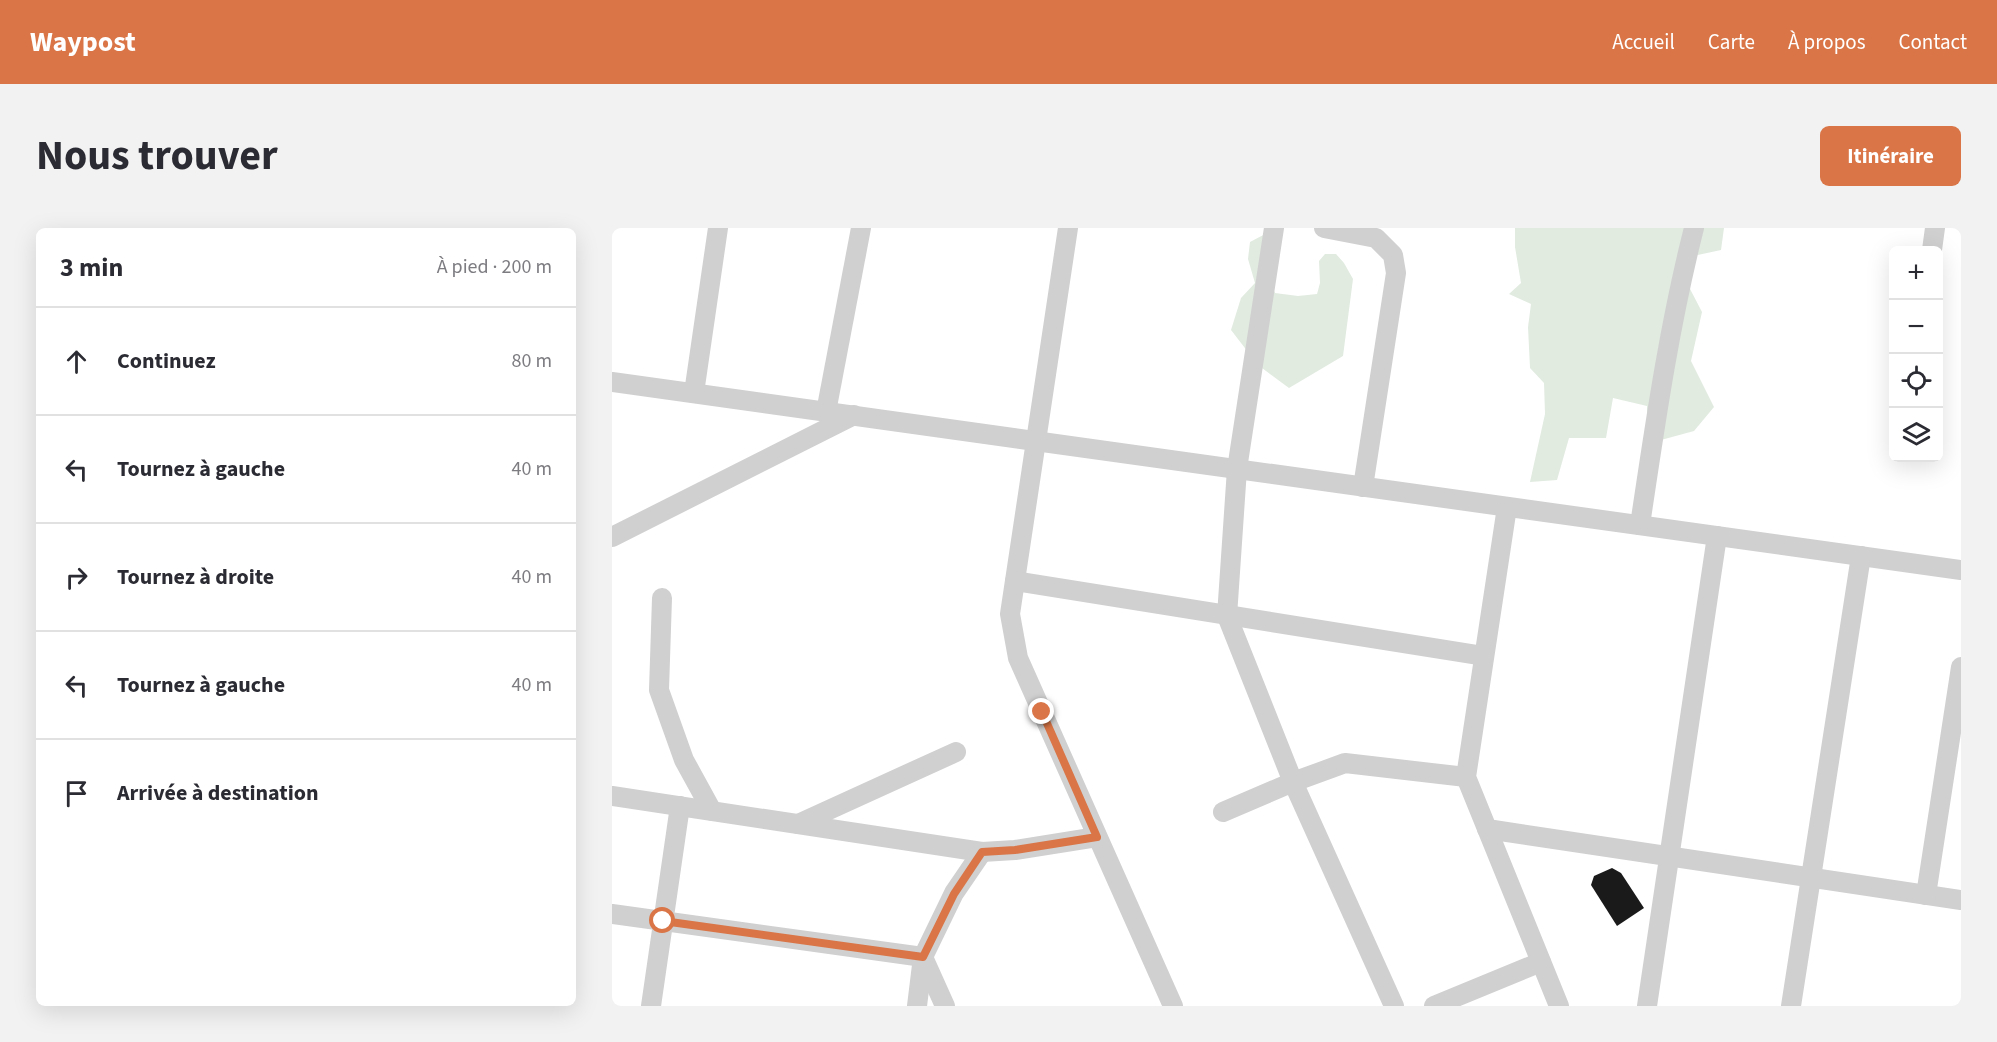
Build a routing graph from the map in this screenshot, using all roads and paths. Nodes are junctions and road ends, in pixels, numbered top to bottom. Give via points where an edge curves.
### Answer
1 (718, 228) edge
2 (861, 228) edge
3 (1068, 228) edge
4 (1274, 228) edge
5 (1324, 228) edge
6 (1694, 228) edge
7 (1935, 228) edge
8 (1933, 246) edge
9 (612, 382) edge
10 (694, 393) junction
11 (826, 412) junction
12 (854, 415) junction
13 (1036, 441) junction
14 (1237, 469) junction
15 (1364, 487) junction
16 (1507, 507) junction
17 (1640, 525) junction
18 (1717, 536) junction
19 (612, 537) edge
20 (1861, 556) junction
21 (1961, 570) edge
22 (1015, 581) junction
23 (662, 598) dead end
24 (1227, 616) junction
25 (1484, 656) junction
26 (1961, 667) edge
27 (956, 752) dead end
28 (1466, 777) junction
29 (1293, 782) junction
30 (612, 796) edge
31 (680, 806) junction
32 (712, 811) junction
33 (1223, 812) dead end
34 (798, 824) junction
35 (1487, 829) junction
36 (1097, 837) junction
37 (982, 852) junction
38 (1669, 856) junction
39 (1811, 878) junction
40 (1926, 895) junction
41 (1961, 900) edge
42 (612, 914) edge
43 (663, 921) junction
44 (923, 957) junction
45 (1541, 962) junction
46 (1388, 1004) edge
47 (651, 1006) edge
48 (917, 1006) edge
49 (945, 1006) edge
50 (1173, 1006) edge
51 (1434, 1006) edge
52 (1559, 1006) edge
53 (1647, 1006) edge
54 (1791, 1006) edge

1 - 10 street
2 - 11 street
3 - 13 street
4 - 14 street
5 - 15 street via 1376,238 1393,255 1396,273
6 - 17 street via 1665,362
7 - 8 street
9 - 10 street
10 - 11 street
11 - 12 street
12 - 13 street
12 - 19 street
13 - 14 street
13 - 22 street
14 - 15 street
14 - 24 street
15 - 16 street
16 - 17 street
16 - 25 street
17 - 18 street
18 - 20 street
18 - 38 street
20 - 21 street
20 - 39 street
22 - 24 street
22 - 36 street via 1010,614 1018,658
23 - 32 street via 659,690 684,760
24 - 25 street
24 - 29 street
25 - 28 street
26 - 40 street
27 - 34 street
28 - 29 street via 1345,763
28 - 35 street
29 - 33 street
29 - 46 street
30 - 31 street
31 - 32 street
31 - 43 street
32 - 34 street
34 - 37 street
35 - 38 street
35 - 45 street
36 - 37 street
36 - 50 street
37 - 44 street via 954,894
38 - 39 street
38 - 53 street
39 - 40 street
39 - 54 street
40 - 41 street
42 - 43 street
43 - 44 street
43 - 47 street
44 - 48 street
44 - 49 street
45 - 51 street
45 - 52 street

